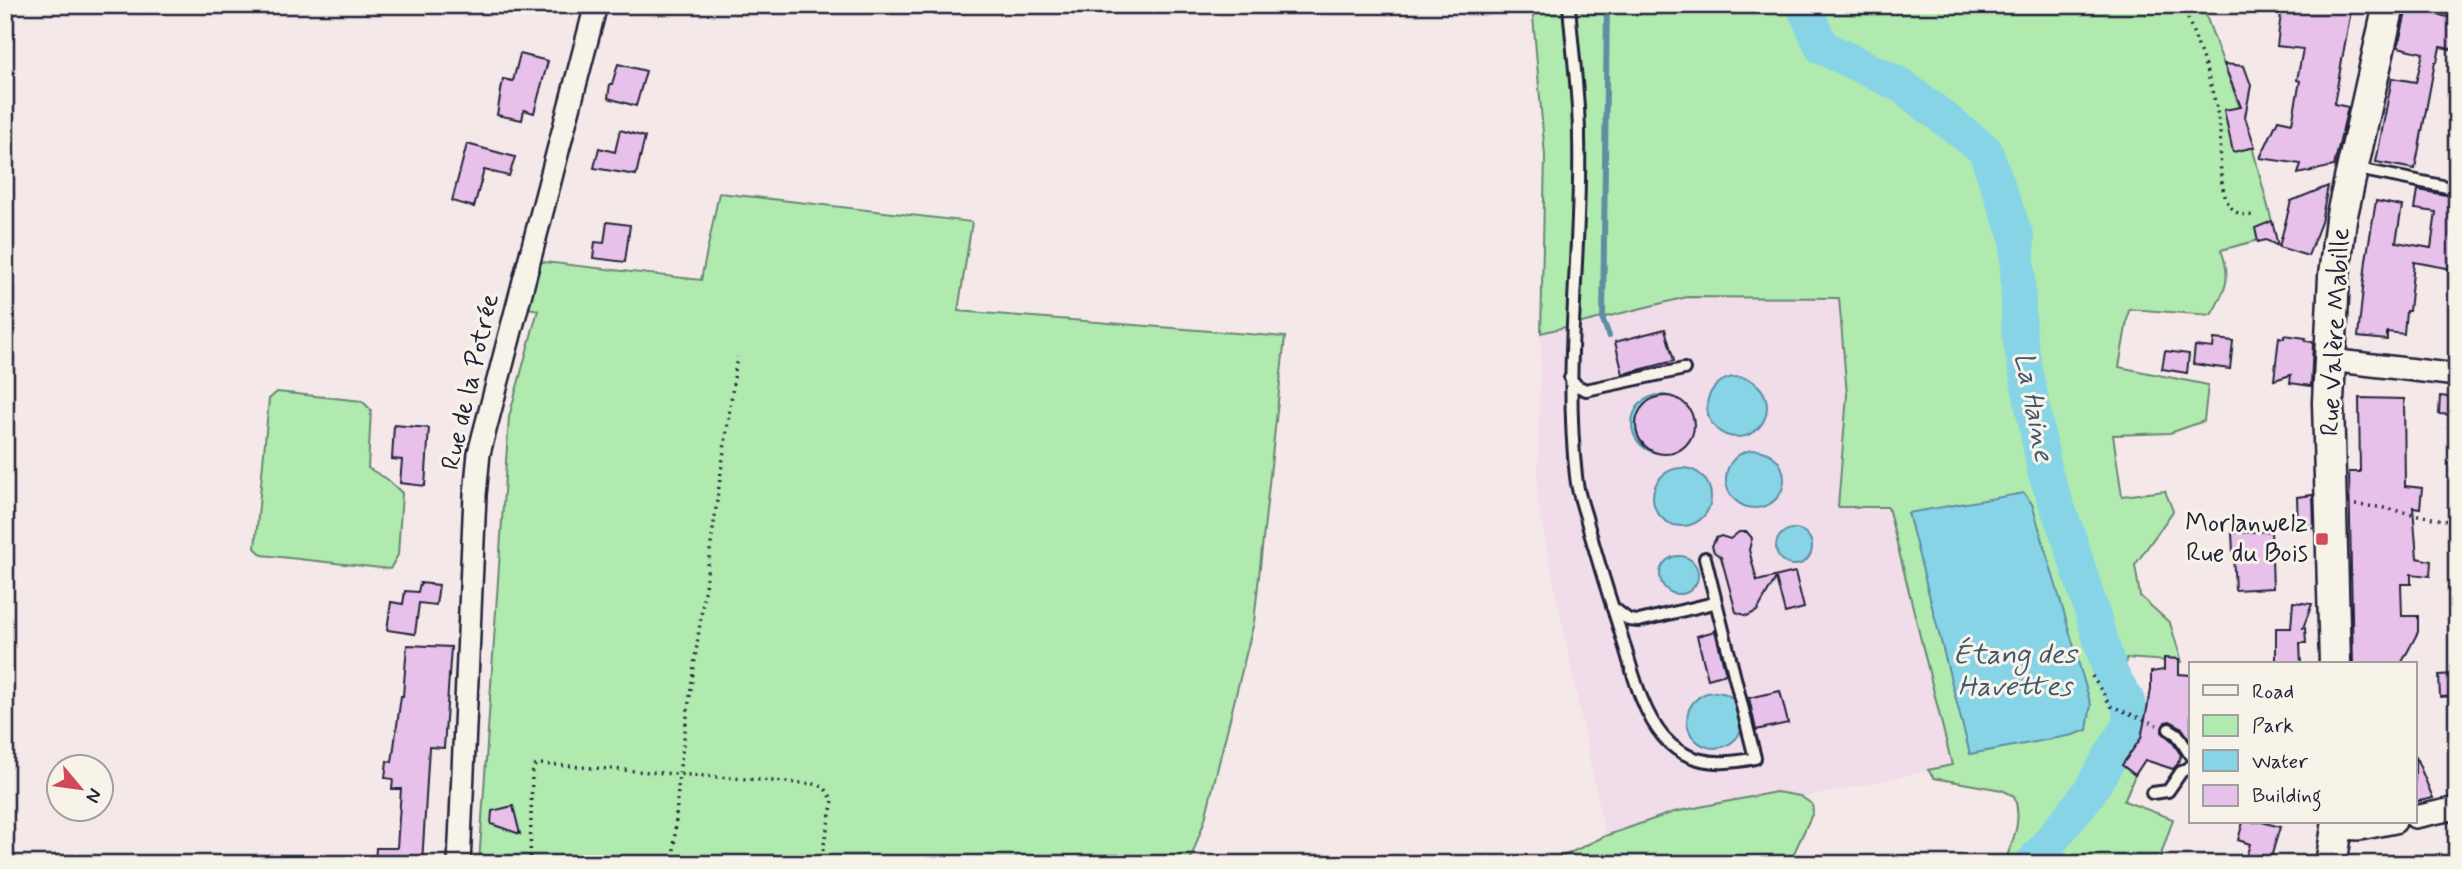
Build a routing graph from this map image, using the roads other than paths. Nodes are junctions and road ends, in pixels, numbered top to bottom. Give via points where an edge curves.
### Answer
1 (596, 5) edge
2 (1569, 5) edge
3 (2389, 5) edge
4 (2353, 168) junction
5 (2457, 188) edge
6 (2330, 360) junction
7 (1685, 369) dead end
8 (2457, 375) edge
9 (1570, 378) junction
10 (1705, 558) dead end
11 (1714, 603) junction
12 (1612, 606) junction
13 (2335, 662) edge
14 (2168, 729) road end
15 (2189, 753) edge
16 (2189, 766) edge
17 (2152, 793) dead end
18 (2457, 808) edge
19 (2416, 817) edge
20 (2385, 824) edge
21 (2337, 825) edge
22 (459, 864) edge
23 (2331, 864) edge

1 - 22 street, Rue de la Potrée via 479,453
2 - 9 lane via 1579,136
3 - 4 street, Rue Valère Mabille
4 - 5 lane
4 - 6 street, Rue Valère Mabille via 2334,276
6 - 8 street
6 - 13 street, Rue Valère Mabille
7 - 9 lane via 1586,390
9 - 12 lane via 1576,478
10 - 11 lane
11 - 12 lane via 1639,621 1629,620
11 - 12 lane via 1755,758 1731,763 1704,761 1682,752 1651,722
14 - 15 lane via 2178,734
16 - 17 lane via 2168,791
18 - 19 street
20 - 21 street via 2361,829
21 - 23 street

